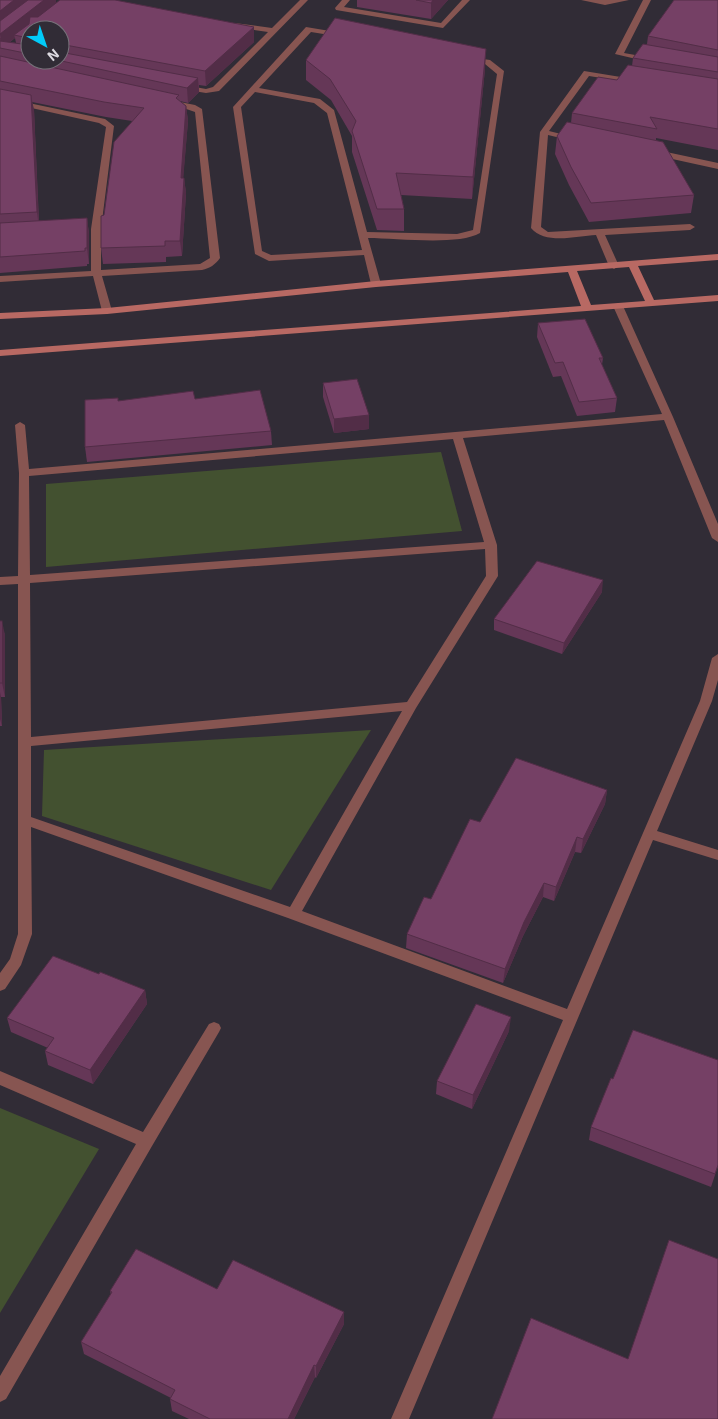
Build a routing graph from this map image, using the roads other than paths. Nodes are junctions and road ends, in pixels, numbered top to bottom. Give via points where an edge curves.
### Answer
1 (304, 0) edge
2 (346, 0) edge
3 (466, 0) edge
4 (585, 0) edge
5 (625, 0) edge
6 (647, 0) edge
7 (226, 22) edge
8 (273, 31) junction
9 (347, 36) edge
10 (459, 57) edge
11 (655, 61) edge
12 (643, 83) edge
13 (177, 85) edge
14 (253, 89) junction
15 (0, 99) edge
16 (163, 101) edge
17 (544, 132) junction
18 (582, 139) edge
19 (649, 152) edge
20 (718, 166) edge
21 (690, 227) dead end
22 (599, 232) junction
23 (363, 235) junction
24 (367, 252) junction
25 (718, 257) edge
26 (632, 264) junction
27 (614, 266) junction
28 (572, 269) junction
29 (96, 272) junction
30 (0, 279) edge
31 (376, 284) junction
32 (718, 298) edge
33 (651, 303) junction
34 (618, 306) junction
35 (587, 308) junction
36 (107, 311) junction
37 (0, 316) edge
38 (0, 353) edge
39 (668, 417) junction
40 (20, 425) dead end
41 (457, 436) junction
42 (24, 473) junction
43 (718, 538) edge
44 (491, 545) junction
45 (25, 579) junction
46 (0, 581) edge
47 (718, 658) edge
48 (410, 706) junction
49 (25, 742) junction
50 (26, 820) junction
51 (650, 834) junction
52 (718, 855) edge
53 (293, 914) junction
54 (0, 985) edge
55 (572, 1017) junction
56 (214, 1028) dead end
57 (0, 1078) edge
58 (146, 1141) junction
59 (0, 1393) edge
60 (400, 1419) edge

1 - 8 street
2 - 3 street via 339,8 443,26
4 - 5 street via 604,3
6 - 11 street via 619,54
7 - 8 street
8 - 13 street via 216,89 206,91
9 - 14 street via 309,29
10 - 23 street via 487,62 501,73 477,231 457,237
12 - 17 street via 587,73
14 - 23 street via 317,101 330,112
14 - 24 street via 237,107 258,252 269,258
15 - 29 street via 102,121 110,126 91,229
16 - 29 street via 199,111 216,258 202,267
17 - 18 street
17 - 22 street via 536,228 547,235
19 - 20 street
21 - 22 street
22 - 27 street
23 - 24 street
24 - 31 street
25 - 26 street
26 - 27 street
26 - 33 street
27 - 28 street
28 - 31 street
28 - 35 street
29 - 30 street
29 - 36 street
31 - 36 street
32 - 33 street
33 - 34 street
34 - 35 street
34 - 39 street
35 - 38 street
36 - 37 street
39 - 41 street
39 - 43 street
40 - 42 street
41 - 42 street
41 - 44 street
42 - 45 street
44 - 45 street
44 - 48 street via 492,576
45 - 46 street
45 - 49 street
47 - 51 street via 706,701
48 - 49 street
48 - 53 street
49 - 50 street
50 - 53 street
50 - 54 street via 25,934 16,961
51 - 52 street
51 - 55 street
53 - 55 street
55 - 60 street
56 - 58 street
57 - 58 street
58 - 59 street

